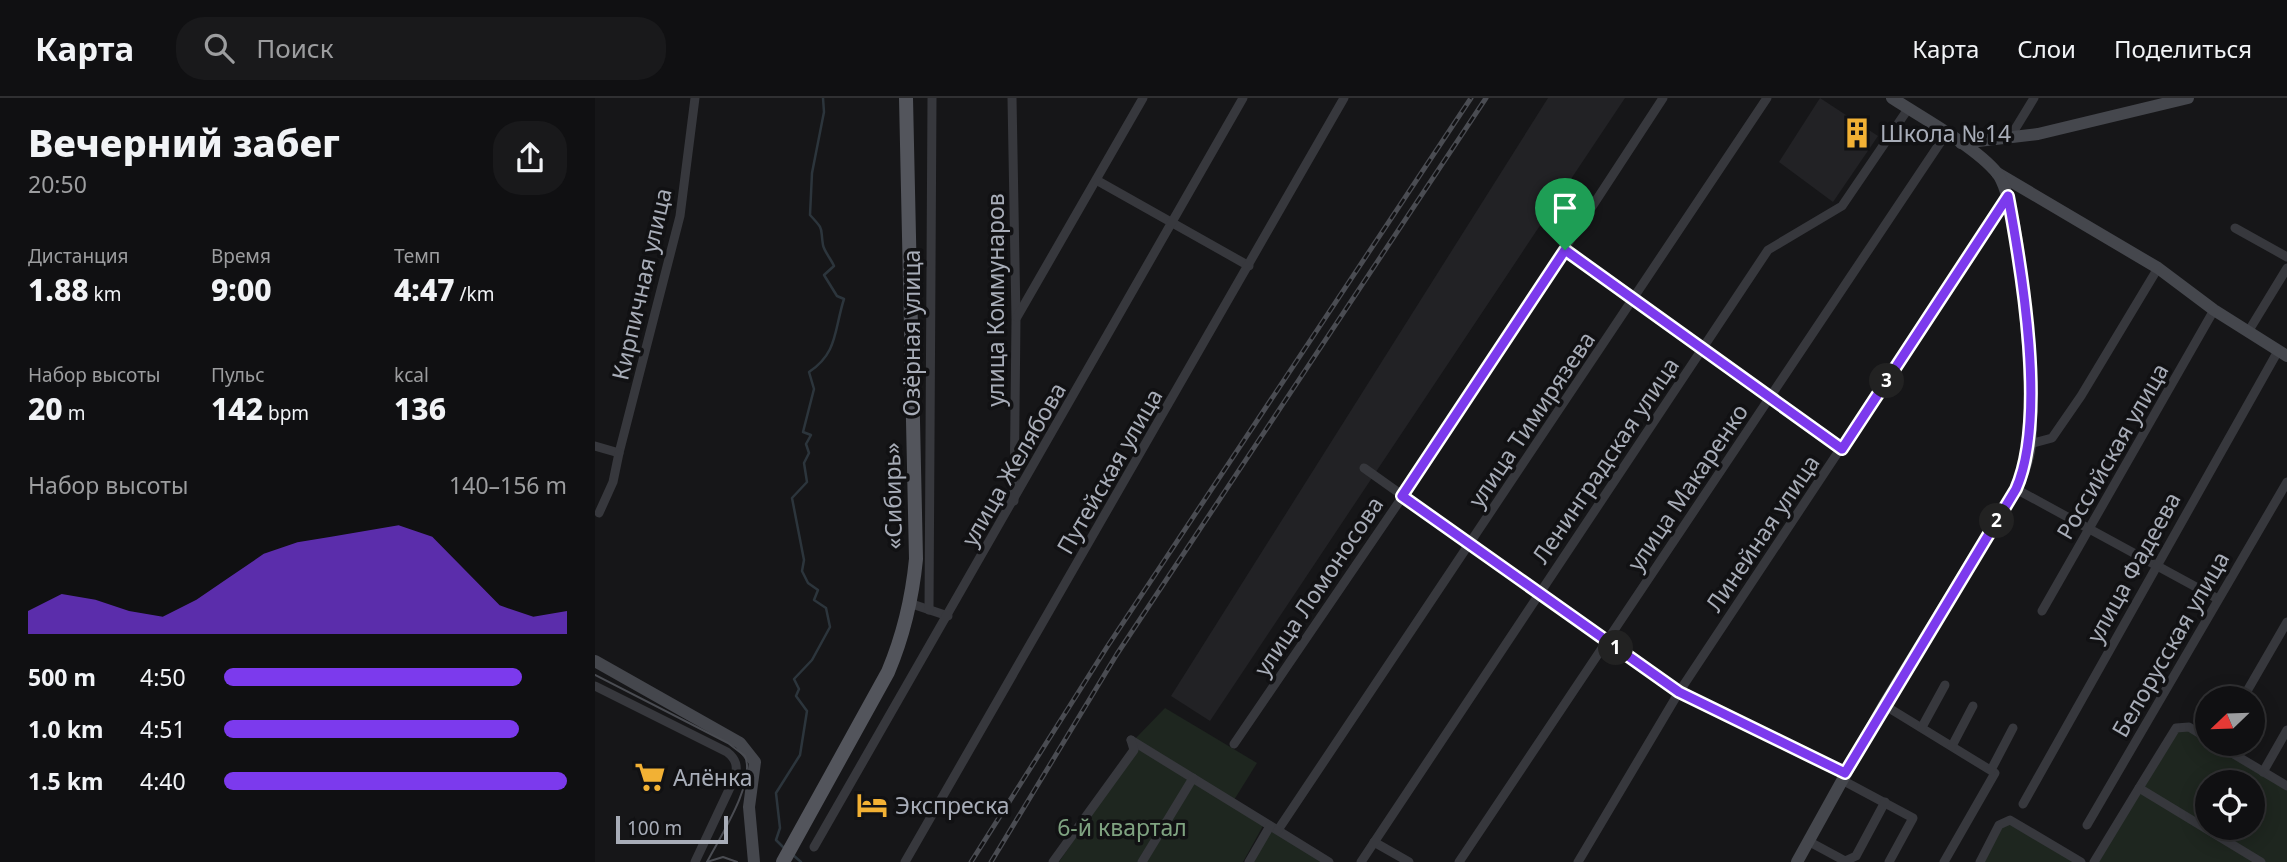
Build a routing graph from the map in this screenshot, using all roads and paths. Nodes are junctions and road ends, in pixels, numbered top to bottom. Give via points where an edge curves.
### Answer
1 (695, 98) edge
2 (905, 98) edge
3 (933, 98) edge
4 (1012, 98) edge
5 (1143, 98) edge
6 (1243, 98) edge
7 (1344, 98) edge
8 (1663, 98) edge
9 (1767, 98) edge
10 (1892, 98) edge
11 (2033, 98) edge
12 (2188, 98) edge
13 (1908, 108) junction
14 (1946, 134) junction
15 (2008, 140) junction
16 (1961, 143) junction
17 (1997, 173) junction
18 (1097, 181) junction
19 (2008, 196) junction
20 (1173, 222) junction
21 (2235, 228) dead end
22 (1565, 250) junction
23 (2287, 257) edge
24 (1249, 266) junction
25 (2158, 268) junction
26 (2287, 268) edge
27 (1634, 300) junction
28 (2214, 310) junction
29 (1016, 318) junction
30 (2248, 332) junction
31 (1702, 349) junction
32 (2283, 353) edge
33 (1770, 397) junction
34 (2030, 444) junction
35 (595, 446) edge
36 (1842, 449) junction
37 (619, 453) junction
38 (1364, 468) dead end
39 (2287, 482) edge
40 (2016, 489) junction
41 (1402, 496) junction
42 (1014, 503) junction
43 (599, 513) dead end
44 (2089, 530) junction
45 (1470, 545) junction
46 (2156, 565) junction
47 (1539, 594) junction
48 (2218, 599) junction
49 (912, 604) junction
50 (929, 610) junction
51 (2042, 611) dead end
52 (948, 616) junction
53 (2287, 622) edge
54 (2283, 639) edge
55 (1607, 642) junction
56 (595, 661) edge
57 (1945, 685) dead end
58 (595, 686) edge
59 (2251, 686) edge
60 (1679, 692) junction
61 (1884, 705) junction
62 (1973, 706) dead end
63 (1922, 727) junction
64 (2013, 728) dead end
65 (2287, 730) edge
66 (2195, 731) edge
67 (1234, 744) dead end
68 (1951, 746) junction
69 (2237, 756) edge
70 (1991, 770) junction
71 (2260, 770) edge
72 (2264, 770) edge
73 (2265, 773) edge
74 (1843, 777) junction
75 (1193, 778) junction
76 (2287, 786) edge
77 (2139, 788) junction
78 (1885, 802) junction
79 (2023, 804) dead end
80 (2087, 825) dead end
81 (1274, 828) junction
82 (1808, 841) junction
83 (1374, 842) junction
84 (814, 847) dead end
85 (1856, 856) junction
86 (695, 862) edge
87 (754, 862) edge
88 (783, 862) edge
89 (905, 862) edge
90 (1053, 862) edge
91 (1142, 862) edge
92 (1249, 862) edge
93 (1329, 862) edge
94 (1361, 862) edge
95 (1409, 862) edge
96 (1459, 862) edge
97 (1578, 862) edge
98 (1797, 862) edge
99 (1866, 862) edge
100 (1889, 862) edge
101 (1944, 862) edge
102 (1980, 862) edge
103 (2081, 862) edge
104 (2094, 862) edge
105 (2261, 862) edge

1 - 37 street, Кирпичная улица via 680,216
2 - 49 main road, «Сибирь» via 916,559
3 - 50 street, Озёрная улица
4 - 29 street, улица Коммунаров
5 - 18 street
6 - 20 street, улица Желябова
7 - 24 street, Путейская улица
8 - 22 street, улица Ломоносова
9 - 27 street, улица Тимирязева
10 - 13 street
11 - 15 street
12 - 15 street
13 - 14 street
13 - 31 street, Ленинградская улица via 1842,205 1768,250
14 - 16 street
14 - 33 street, улица Макаренко
15 - 16 street
16 - 17 street
17 - 19 street
17 - 25 street
18 - 20 street
18 - 29 street
19 - 34 street via 2018,247 2030,383
19 - 36 street, Линейная улица
20 - 24 street
20 - 42 street, улица Желябова
21 - 23 street
22 - 27 street
22 - 41 street, улица Ломоносова
24 - 89 street, Путейская улица
25 - 28 street
25 - 34 street via 2052,438
26 - 30 street
27 - 31 street
27 - 45 street, улица Тимирязева
28 - 30 street
28 - 44 street, Российская улица
29 - 42 street, улица Коммунаров
30 - 32 street
31 - 33 street
31 - 47 street, Ленинградская улица
32 - 46 street, улица Фадеева
33 - 36 street
33 - 55 street, улица Макаренко
34 - 40 street
35 - 37 street
36 - 60 street, Линейная улица
37 - 43 street, Кирпичная улица
38 - 41 street
39 - 48 street, Белорусская улица
40 - 44 street
40 - 61 street
41 - 45 street
41 - 67 street, улица Ломоносова
42 - 52 street, улица Желябова
44 - 46 street
44 - 51 street, Российская улица
45 - 47 street
45 - 81 street, улица Тимирязева
46 - 48 street
46 - 79 street, улица Фадеева
47 - 55 street
47 - 83 street, Ленинградская улица
48 - 80 street, Белорусская улица
49 - 50 street
49 - 88 main road, «Сибирь» via 888,672
50 - 52 street
52 - 84 street, улица Желябова
53 - 54 street
54 - 59 street
55 - 60 street
55 - 96 street, улица Макаренко
56 - 87 street via 725,734 750,753 755,772 749,807
57 - 63 street
58 - 86 street via 727,752 735,761 735,777
60 - 74 street
60 - 97 street, Линейная улица
61 - 63 street
61 - 74 street
62 - 68 street
63 - 68 street
64 - 70 street
65 - 72 street
66 - 77 street via 2176,728
68 - 70 street
69 - 71 street
70 - 101 street via 1995,773
73 - 76 street
74 - 78 street
74 - 82 street
75 - 81 street
75 - 90 street via 1131,740 1134,750
75 - 91 street
77 - 104 street
77 - 105 street
78 - 85 street
78 - 100 street via 1913,818
81 - 92 street, улица Тимирязева
81 - 93 street
82 - 85 street via 1845,861
82 - 98 street
83 - 94 street, Ленинградская улица
83 - 95 street
85 - 99 street
102 - 103 street via 2000,825 2010,820

